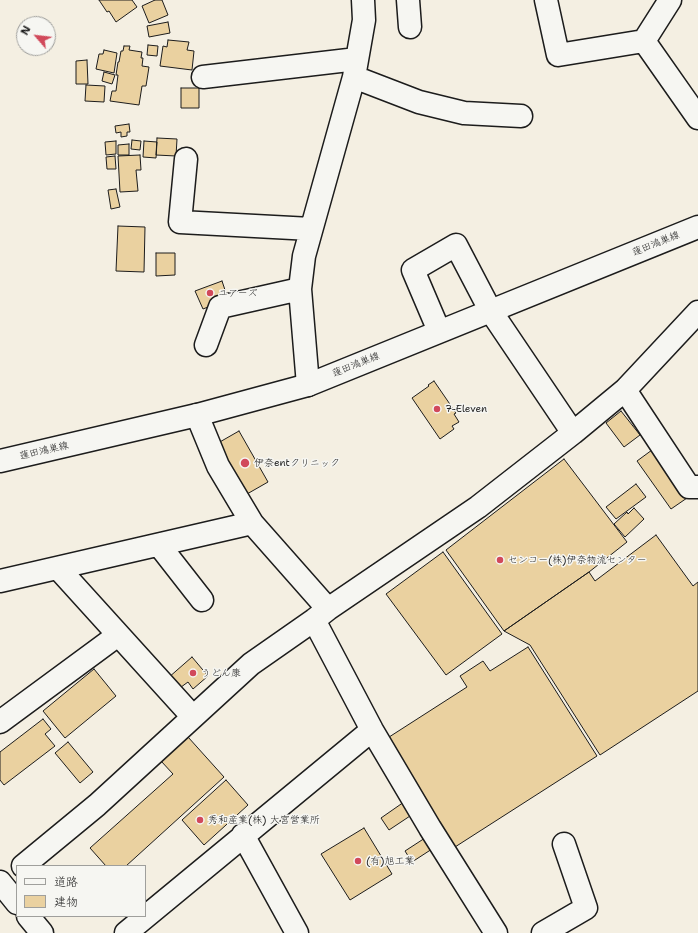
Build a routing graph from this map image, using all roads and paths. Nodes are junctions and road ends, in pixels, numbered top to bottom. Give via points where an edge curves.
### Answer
1 (363, 0) edge
2 (408, 0) edge
3 (546, 0) edge
4 (670, 0) edge
5 (410, 27) dead end
6 (644, 41) junction
7 (355, 68) junction
8 (203, 77) dead end
9 (521, 116) dead end
10 (698, 118) edge
11 (186, 159) dead end
12 (312, 229) junction
13 (694, 231) edge
14 (300, 289) junction
15 (490, 310) junction
16 (698, 312) edge
17 (439, 331) junction
18 (206, 345) dead end
19 (308, 385) junction
20 (624, 390) junction
21 (197, 415) junction
22 (573, 433) junction
23 (0, 461) edge
24 (698, 487) edge
25 (252, 523) junction
26 (159, 545) junction
27 (58, 568) junction
28 (0, 581) edge
29 (202, 600) dead end
30 (321, 615) junction
31 (118, 635) junction
32 (193, 717) junction
33 (0, 722) edge
34 (372, 730) junction
35 (243, 835) junction
36 (564, 844) dead end
37 (24, 865) edge
38 (5, 881) edge
39 (16, 901) edge
40 (146, 916) edge
41 (29, 917) edge
42 (145, 917) edge
43 (42, 933) edge
44 (126, 933) edge
45 (297, 933) edge
46 (496, 933) edge
47 (543, 933) edge

1 - 7 street via 364,20
2 - 5 street
3 - 6 street via 558,55
4 - 6 street
6 - 10 street
7 - 8 street
7 - 9 street via 419,102 464,113
7 - 12 street
11 - 12 street via 180,222
12 - 14 street via 304,256
13 - 15 street, 蓮田鴻巣線
14 - 18 street via 220,307
14 - 19 street
15 - 17 street, 蓮田鴻巣線
15 - 17 street via 456,245 413,270
15 - 22 street
16 - 20 street
17 - 19 street, 蓮田鴻巣線
19 - 21 street, 蓮田鴻巣線
20 - 22 street
20 - 24 street via 689,487
21 - 23 street, 蓮田鴻巣線
21 - 25 street via 218,466
22 - 30 street via 478,507
25 - 26 street
25 - 30 street
26 - 27 street
26 - 29 street
27 - 28 street
27 - 31 street
30 - 32 street via 251,664
30 - 34 street
31 - 32 street
31 - 33 street
32 - 37 street via 97,804
34 - 35 street
34 - 46 street
35 - 40 street
35 - 45 street
36 - 47 street via 586,908
38 - 39 street
41 - 43 street
42 - 44 street

